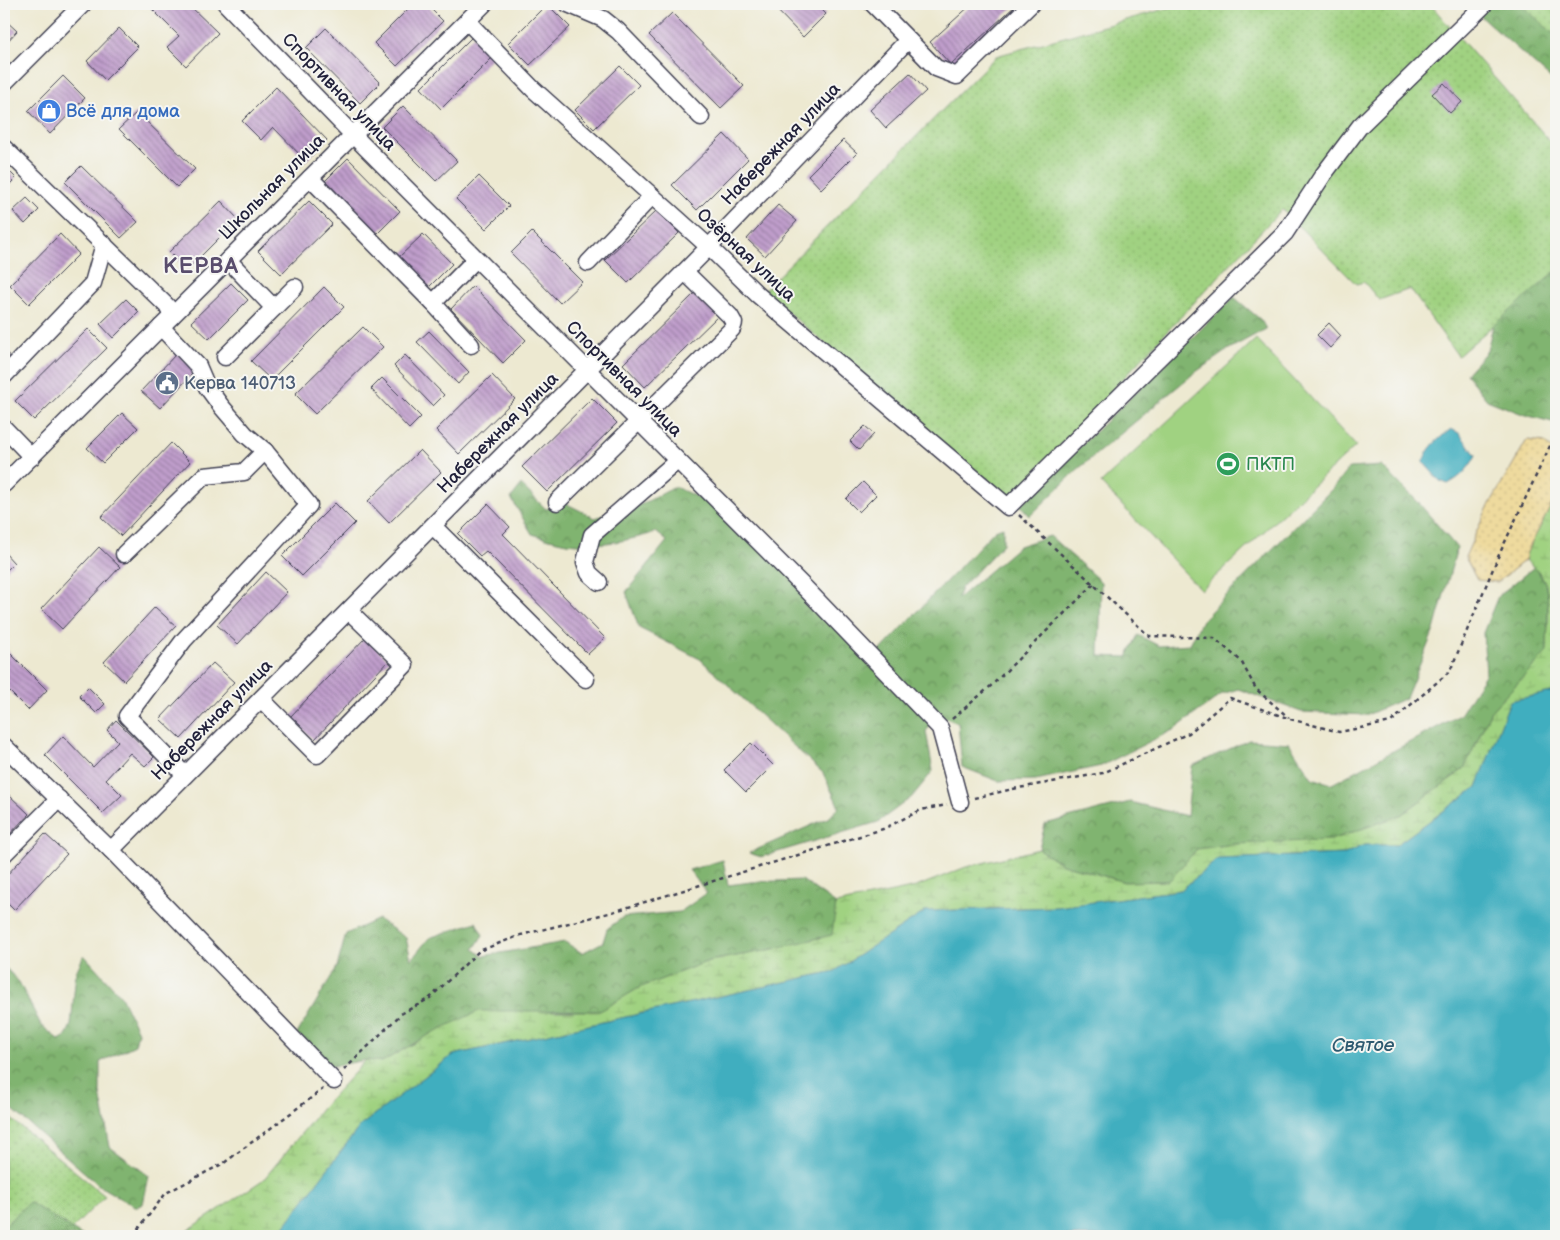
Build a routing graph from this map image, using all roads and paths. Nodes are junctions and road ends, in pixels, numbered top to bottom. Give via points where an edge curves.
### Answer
1 (226, 4) edge
2 (484, 4) edge
3 (568, 4) edge
4 (873, 4) edge
5 (1031, 4) edge
6 (78, 5) edge
7 (1483, 6) dead end
8 (467, 21) junction
9 (908, 40) junction
10 (4, 83) edge
11 (701, 117) dead end
12 (352, 135) junction
13 (4, 148) edge
14 (310, 178) junction
15 (652, 196) junction
16 (104, 244) junction
17 (710, 247) junction
18 (476, 259) junction
19 (228, 260) junction
20 (588, 263) dead end
21 (685, 272) junction
22 (295, 287) dead end
23 (433, 303) junction
24 (274, 308) junction
25 (166, 322) junction
26 (471, 345) dead end
27 (225, 357) dead end
28 (588, 370) junction
29 (4, 376) edge
30 (639, 422) junction
31 (4, 428) edge
32 (1556, 433) edge
33 (265, 451) junction
34 (32, 456) junction
35 (677, 461) junction
36 (4, 484) edge
37 (557, 502) dead end
38 (1008, 506) junction
39 (433, 526) junction
40 (124, 554) dead end
41 (599, 582) dead end
42 (1094, 584) junction
43 (349, 611) junction
44 (586, 679) dead end
45 (261, 699) junction
46 (1290, 719) junction
47 (940, 728) junction
48 (4, 747) edge
49 (186, 775) junction
50 (59, 799) junction
51 (960, 802) junction
52 (111, 850) junction
53 (4, 854) edge
54 (334, 1081) junction
55 (133, 1236) edge

1 - 12 street, Спортивная улица
2 - 8 street, Школьная улица
3 - 11 street via 603,19 618,31
4 - 9 street
5 - 9 street via 957,76 936,68
6 - 10 street
7 - 38 street via 1360,126 1322,175 1285,233
8 - 12 street, Школьная улица
8 - 15 street, Озёрная улица via 533,89
9 - 17 street, Набережная улица
12 - 14 street, Школьная улица
12 - 18 street, Спортивная улица
13 - 16 street
14 - 19 street, Школьная улица
14 - 23 street
15 - 17 street, Озёрная улица
15 - 20 street
16 - 25 street via 167,306
16 - 29 street via 92,283
17 - 21 street, Набережная улица
17 - 38 street, Озёрная улица via 758,295
18 - 23 street
18 - 28 street, Спортивная улица
19 - 24 street
19 - 25 street, Школьная улица
21 - 28 street, Набережная улица
21 - 30 street via 734,323 732,329
22 - 24 street
23 - 26 street
24 - 27 street
25 - 33 street via 198,366 220,406
25 - 34 street, Школьная улица
28 - 30 street, Спортивная улица
28 - 39 street, Набережная улица
30 - 35 street, Спортивная улица
30 - 37 street
31 - 34 street
32 - 46 path via 1498,557 1450,671 1391,722 1339,732
33 - 40 street via 244,472 204,476
33 - 49 street via 309,505 184,640 127,716
34 - 36 street, Школьная улица
35 - 41 street via 592,535 585,562 589,573
35 - 47 street, Спортивная улица
38 - 42 path
39 - 43 street, Набережная улица
39 - 44 street
42 - 46 path via 1149,636 1214,638 1242,661 1256,689
42 - 47 path via 992,685
43 - 45 street, Набережная улица
43 - 45 street via 405,665 317,755
45 - 49 street, Набережная улица
46 - 51 path via 1230,698 1188,733 1103,773
47 - 51 street, Спортивная улица
48 - 50 street
49 - 52 street, Набережная улица
50 - 52 street
50 - 53 street
51 - 54 path via 922,810 874,832 609,914 521,935 479,952 430,998 401,1014
52 - 54 street
54 - 55 path via 224,1163 166,1193

